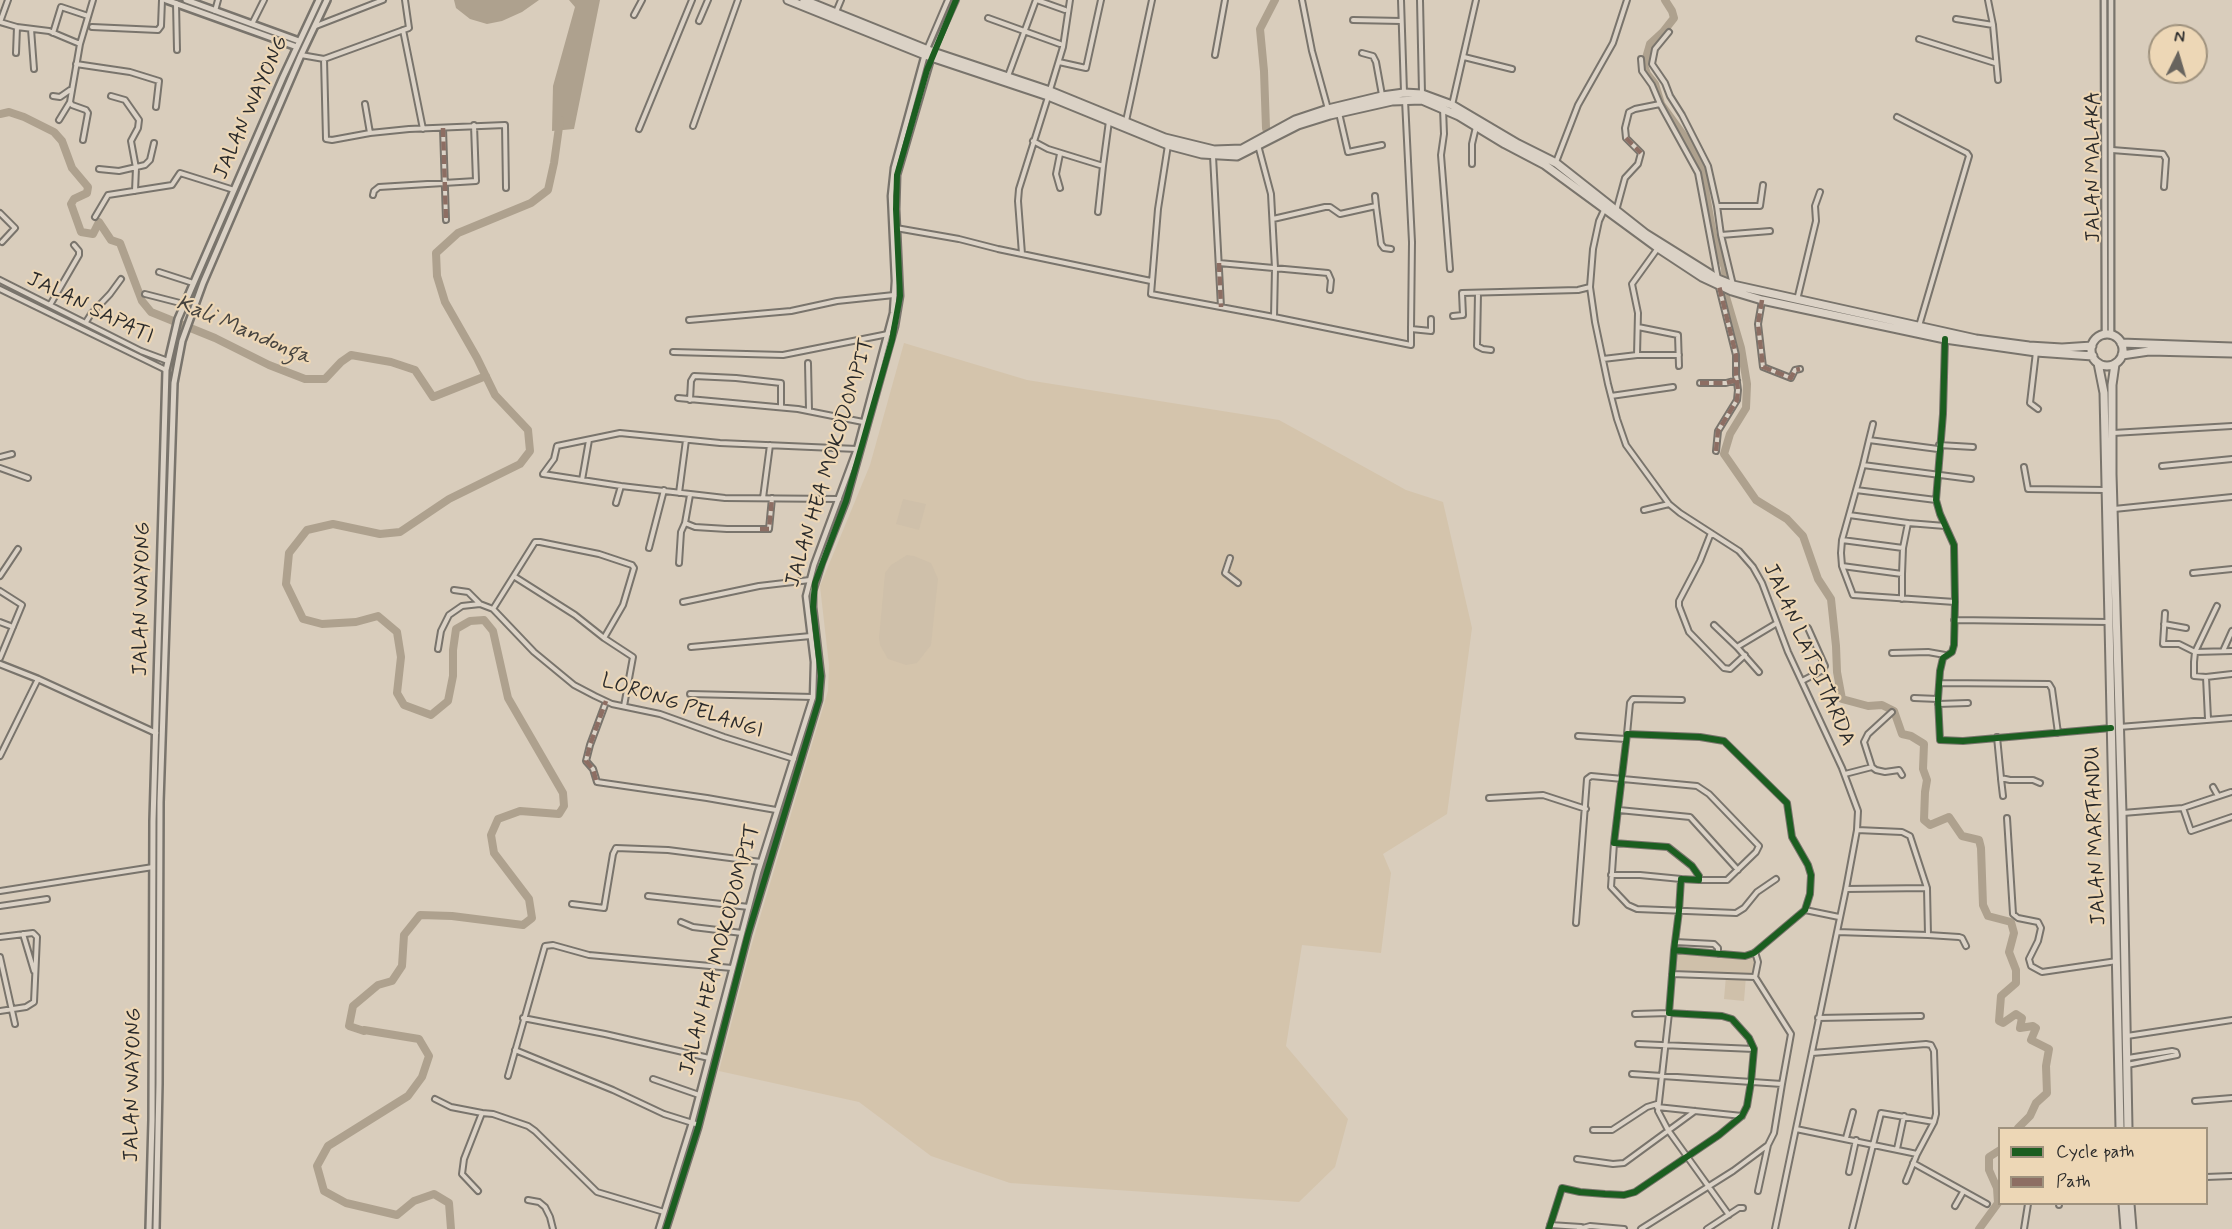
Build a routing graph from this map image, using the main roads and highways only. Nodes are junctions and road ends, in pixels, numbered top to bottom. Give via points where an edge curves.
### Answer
1 (164, 0) edge
2 (186, 0) edge
3 (319, 0) edge
4 (327, 0) edge
5 (788, 0) edge
6 (804, 0) edge
7 (835, 16) junction
8 (296, 43) junction
9 (929, 53) junction
10 (1040, 90) junction
11 (1049, 94) junction
12 (1405, 96) junction
13 (1367, 102) junction
14 (1149, 134) junction
15 (257, 138) junction
16 (265, 141) junction
17 (1257, 144) junction
18 (1606, 207) junction
19 (1704, 274) junction
20 (1732, 288) junction
21 (1832, 311) junction
22 (2121, 343) junction
23 (1991, 344) junction
24 (2092, 346) junction
25 (2232, 347) edge
26 (2232, 353) edge
27 (2122, 355) junction
28 (2093, 356) junction
29 (2098, 363) junction
30 (2115, 364) junction
31 (2111, 575) junction
32 (159, 601) junction
33 (166, 601) junction
34 (2115, 728) junction
35 (2117, 773) junction
36 (2120, 1127) edge
37 (2128, 1127) edge
38 (2123, 1205) edge
39 (2130, 1205) edge
40 (149, 1229) edge
41 (156, 1229) edge
42 (2125, 1229) edge
43 (2132, 1229) edge

1 - 8 main road
2 - 8 main road
3 - 8 main road, JALAN WAYONG
4 - 16 main road, JALAN WAYONG
5 - 7 highway
6 - 7 highway
7 - 9 highway
8 - 15 main road, JALAN WAYONG
9 - 10 highway
9 - 10 highway
10 - 11 highway
11 - 14 highway
11 - 14 highway
12 - 13 highway
12 - 13 highway via 1382,96
12 - 18 highway via 1443,107 1556,172
12 - 18 highway via 1422,94 1452,105 1556,163
13 - 17 highway via 1298,125
13 - 17 highway via 1295,120
14 - 17 highway via 1214,150
14 - 17 highway via 1168,145 1214,156 1237,156
15 - 16 main road
15 - 32 main road, JALAN WAYONG via 178,319 166,370
16 - 33 main road, JALAN WAYONG via 212,260 185,332 174,383
18 - 19 highway
18 - 19 highway via 1658,248
19 - 20 highway
20 - 21 highway
20 - 21 highway via 1762,300
21 - 23 highway
21 - 23 highway via 1946,339
22 - 24 highway via 2108,335 2097,338
22 - 25 highway
22 - 27 highway
23 - 24 highway
23 - 28 highway
24 - 28 highway
26 - 27 highway via 2150,351
27 - 30 highway
28 - 29 highway
29 - 30 highway
29 - 31 highway, JALAN MARTANDU via 2104,393
30 - 31 highway, JALAN MARTANDU
31 - 34 highway, JALAN MARTANDU
31 - 34 highway, JALAN MARTANDU via 2109,622
32 - 33 main road
32 - 40 main road, JALAN WAYONG
33 - 41 main road, JALAN WAYONG
34 - 35 highway, JALAN MARTANDU
35 - 36 highway, JALAN MARTANDU
35 - 37 highway, JALAN MARTANDU via 2122,813
38 - 42 highway
39 - 43 highway

